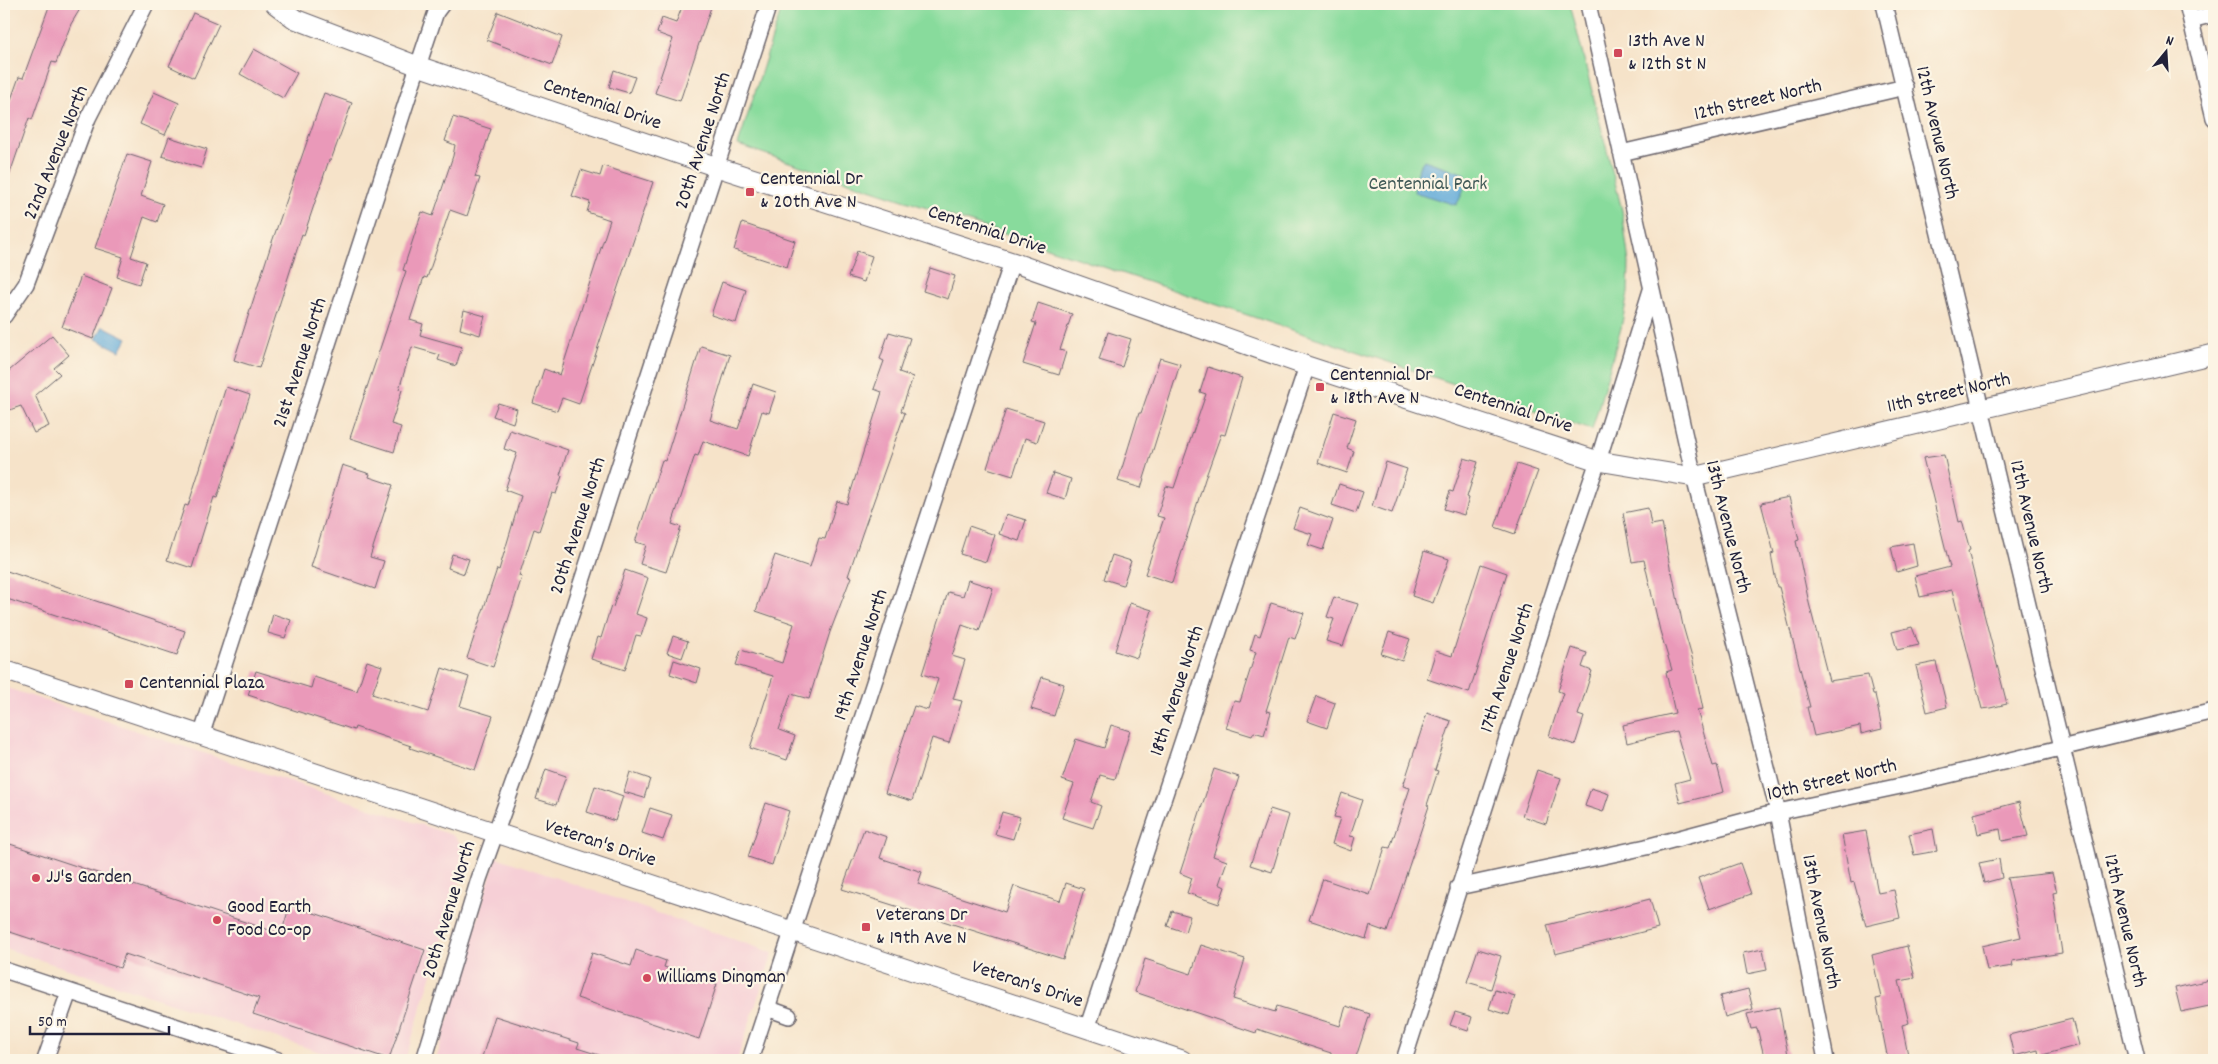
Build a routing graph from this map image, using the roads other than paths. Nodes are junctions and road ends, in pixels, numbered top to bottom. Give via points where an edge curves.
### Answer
1 (146, 4) edge
2 (274, 4) edge
3 (442, 4) edge
4 (769, 4) edge
5 (1588, 4) edge
6 (1884, 4) edge
7 (2187, 4) edge
8 (2214, 14) edge
9 (2191, 20) junction
10 (418, 66) junction
11 (1904, 87) junction
12 (2214, 118) edge
13 (1621, 153) junction
14 (717, 167) junction
15 (1012, 262) junction
16 (1652, 288) junction
17 (4, 316) edge
18 (2214, 354) edge
19 (1307, 366) junction
20 (1982, 409) junction
21 (1598, 461) junction
22 (1694, 477) junction
23 (4, 670) edge
24 (2214, 711) edge
25 (201, 736) junction
26 (2063, 748) junction
27 (1778, 812) junction
28 (495, 832) junction
29 (1458, 887) junction
30 (792, 931) junction
31 (4, 970) edge
32 (69, 992) junction
33 (767, 1008) junction
34 (789, 1016) dead end
35 (1086, 1029) junction
36 (45, 1060) edge
37 (278, 1060) edge
38 (424, 1060) edge
39 (750, 1060) edge
40 (1182, 1060) edge
41 (1404, 1060) edge
42 (1826, 1060) edge
43 (2137, 1060) edge

1 - 17 street, 22nd Avenue North via 88,118 26,284
2 - 10 street, Centennial Drive via 295,19
3 - 10 street, 21st Avenue North via 436,12
4 - 14 street, 20th Avenue North
5 - 13 street, 13th Avenue North
6 - 11 street, 12th Avenue North
7 - 9 street
8 - 9 street
9 - 12 street
10 - 14 street, Centennial Drive
10 - 25 street, 21st Avenue North
11 - 13 street, 12th Street North
11 - 20 street, 12th Avenue North
13 - 16 street, 13th Avenue North
14 - 15 street, Centennial Drive
14 - 28 street, 20th Avenue North via 545,695
15 - 19 street, Centennial Drive
15 - 30 street, 19th Avenue North
16 - 21 street, 17th Avenue North
16 - 22 street, 13th Avenue North
18 - 20 street, 11th Street North
19 - 21 street, Centennial Drive
19 - 35 street, 18th Avenue North
20 - 22 street, 11th Street North
20 - 26 street, 12th Avenue North
21 - 22 street, Centennial Drive
21 - 29 street, 17th Avenue North
22 - 27 street, 13th Avenue North
23 - 25 street, Veteran's Drive
24 - 26 street, 10th Street North
25 - 28 street, Veteran's Drive
26 - 27 street, 10th Street North
26 - 43 street, 12th Avenue North
27 - 29 street, 10th Street North via 1646,847
27 - 42 street, 13th Avenue North
28 - 30 street, Veteran's Drive
28 - 38 street, 20th Avenue North
29 - 41 street, 17th Avenue North
30 - 33 street, 19th Avenue North
30 - 35 street, Veteran's Drive
31 - 32 street
32 - 36 street
32 - 37 street
33 - 34 street
33 - 39 street, 19th Avenue North
35 - 40 street, Veteran's Drive

